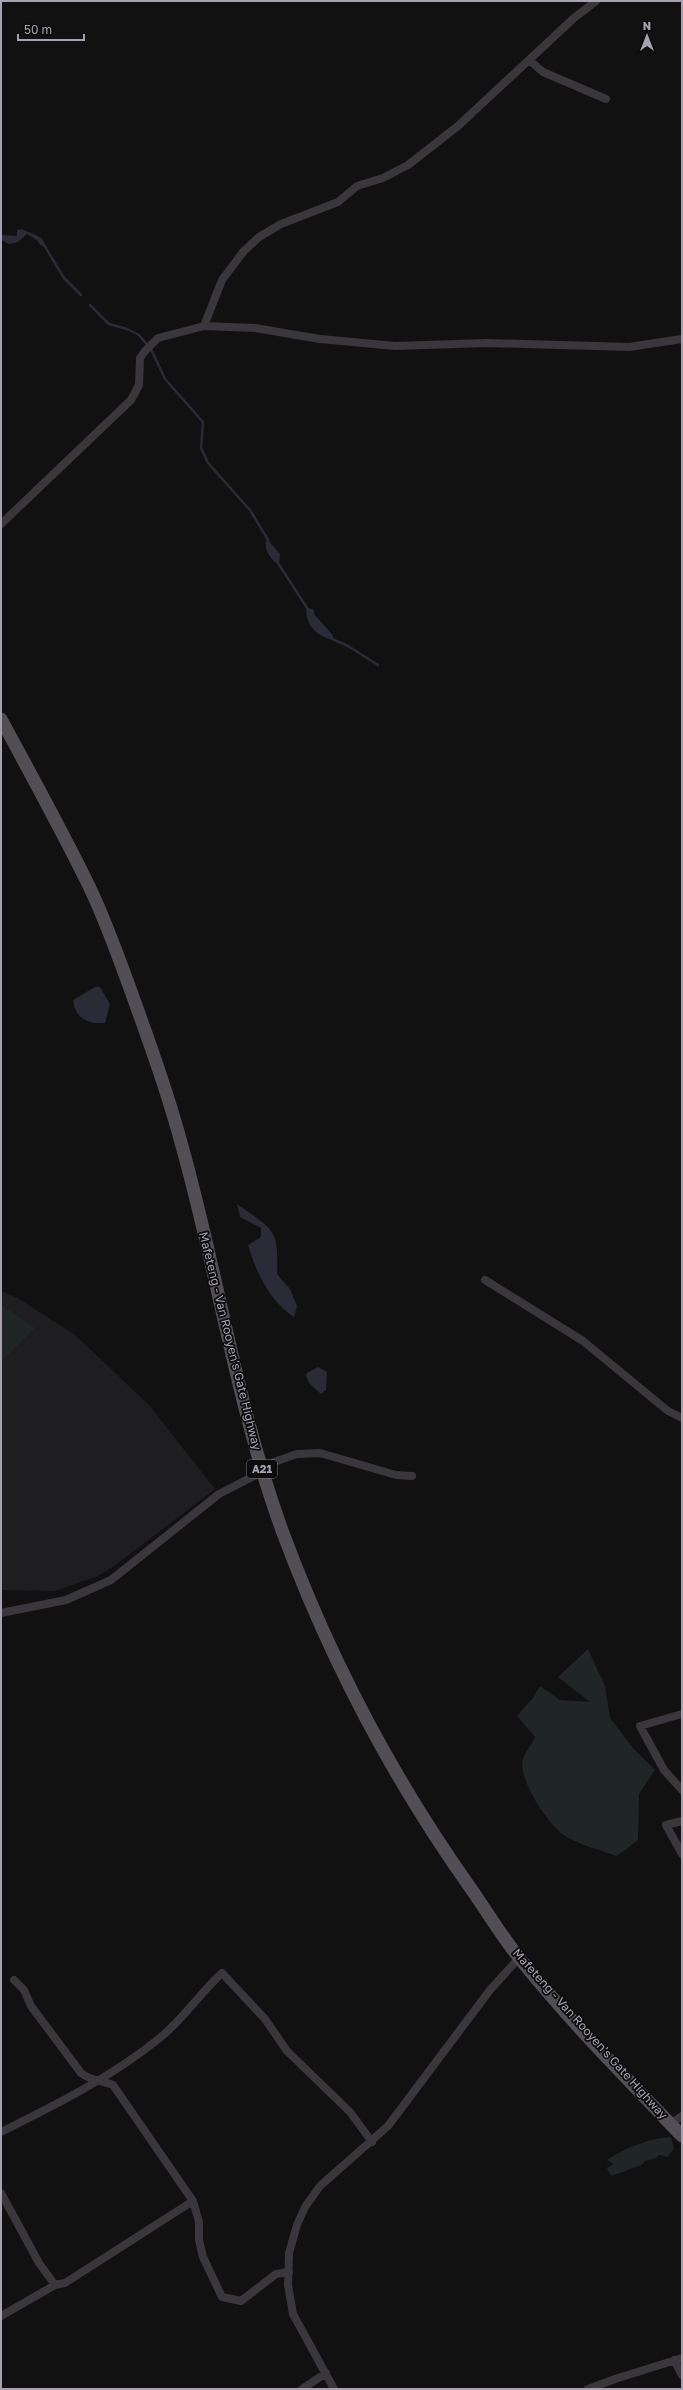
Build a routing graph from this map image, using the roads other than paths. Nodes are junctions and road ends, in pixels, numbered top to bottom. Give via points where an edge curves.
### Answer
1 (596, 1) edge
2 (529, 60) junction
3 (606, 99) dead end
4 (204, 326) junction
5 (682, 339) edge
6 (1, 524) edge
7 (1, 719) edge
8 (485, 1280) dead end
9 (682, 1418) edge
10 (262, 1472) junction
11 (412, 1476) dead end
12 (1, 1613) edge
13 (682, 1714) edge
14 (682, 1790) edge
15 (682, 1821) edge
16 (682, 1854) edge
17 (519, 1958) junction
18 (14, 1980) dead end
19 (101, 2080) junction
20 (682, 2116) edge
21 (670, 2124) junction
22 (1, 2132) edge
23 (682, 2136) edge
24 (372, 2142) junction
25 (1, 2193) edge
26 (193, 2201) junction
27 (289, 2272) junction
28 (55, 2285) junction
29 (1, 2316) edge
30 (678, 2359) edge
31 (326, 2373) junction
32 (682, 2375) edge
33 (302, 2389) edge
34 (334, 2389) edge
35 (588, 2389) edge

1 - 2 street
2 - 3 street via 543,72
2 - 4 street via 458,126 408,165 383,178 357,186 338,202 281,224 259,237 243,252 222,280
4 - 5 street via 255,328 320,339 395,346 494,344 629,347
4 - 6 street via 158,338 140,358 139,385 131,400
7 - 10 main road, Mafeteng - Van Rooyen's Gate Highway / A21 via 89,886 156,1060 194,1190 223,1322
8 - 9 street via 583,1341 668,1410
10 - 11 street via 274,1462 297,1454 320,1453 396,1475
10 - 12 street via 219,1494 111,1580 66,1600
10 - 17 main road, Mafeteng - Van Rooyen's Gate Highway / A21 via 329,1645 379,1745 439,1845
13 - 14 street via 640,1726 664,1770
15 - 16 street via 666,1825
17 - 21 main road, Mafeteng - Van Rooyen's Gate Highway / A21
17 - 24 street via 490,1990 410,2099
18 - 19 street via 24,1990 32,2006 81,2073 90,2080
19 - 22 street
19 - 24 street via 161,2037 184,2016 222,1973 270,2025 287,2051 350,2112
19 - 26 street via 113,2086
20 - 21 street
21 - 23 main road, Mafeteng - Van Rooyen's Gate Highway / A21
24 - 27 street via 320,2186 305,2207 289,2253
25 - 28 street via 39,2263
26 - 27 street via 199,2222 199,2240 203,2257 222,2297 241,2301 276,2274
26 - 28 street via 65,2283
27 - 31 street via 288,2285 293,2314
28 - 29 street
30 - 32 street
30 - 35 street
31 - 33 street
31 - 34 street

